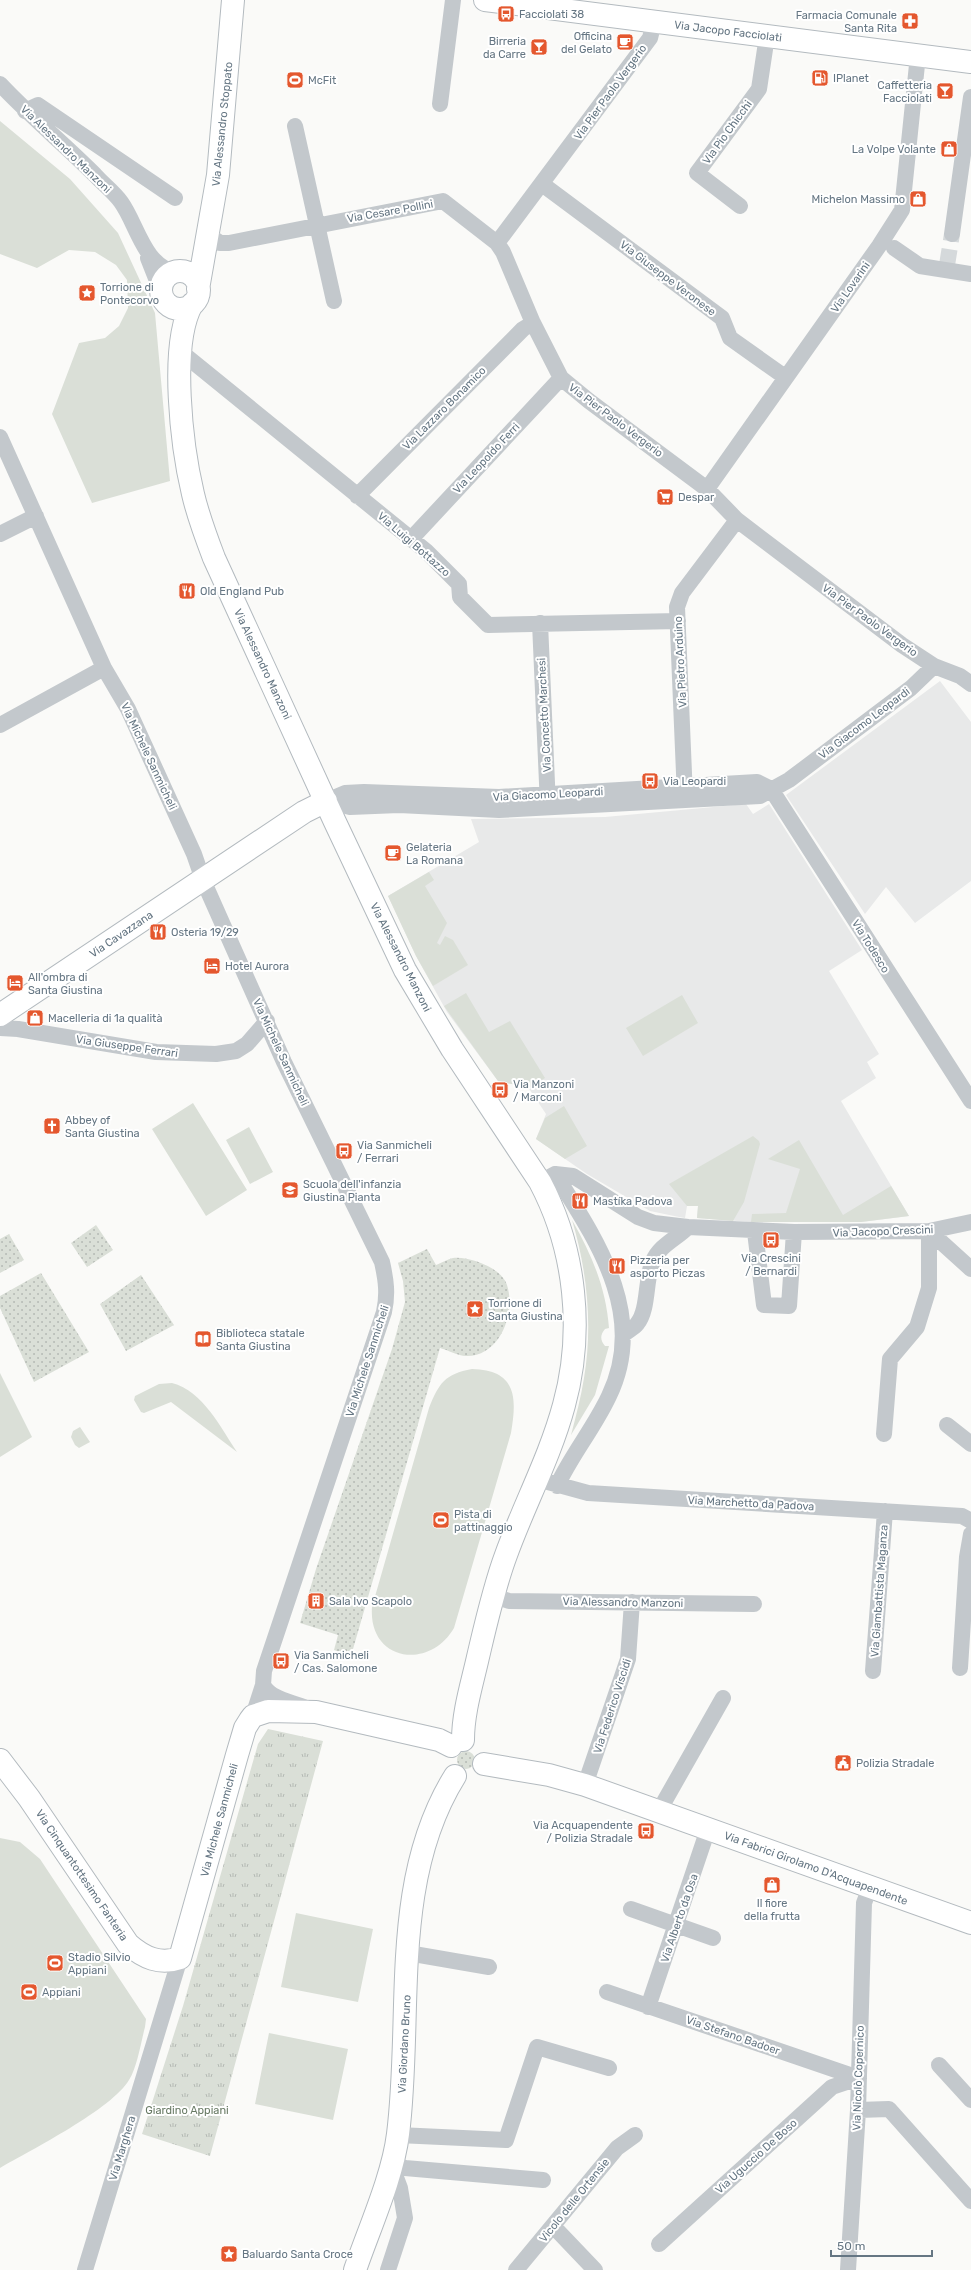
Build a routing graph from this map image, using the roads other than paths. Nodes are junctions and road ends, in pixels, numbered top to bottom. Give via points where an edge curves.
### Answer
1 (233, 0) edge
2 (453, 0) edge
3 (485, 0) edge
4 (581, 6) edge
5 (654, 22) junction
6 (767, 36) junction
7 (918, 55) junction
8 (971, 62) edge
9 (0, 84) edge
10 (971, 98) edge
11 (440, 104) dead end
12 (25, 111) junction
13 (295, 126) dead end
14 (542, 184) junction
15 (175, 198) dead end
16 (740, 206) dead end
17 (318, 225) junction
18 (952, 234) tunnel mouth
19 (140, 238) junction
20 (206, 241) junction
21 (497, 243) junction
22 (889, 244) junction
23 (177, 272) junction
24 (971, 274) edge
25 (163, 296) junction
26 (195, 297) junction
27 (334, 301) dead end
28 (533, 323) junction
29 (181, 352) junction
30 (785, 377) junction
31 (562, 378) junction
32 (0, 437) edge
33 (706, 489) junction
34 (356, 496) junction
35 (36, 516) junction
36 (737, 520) junction
37 (0, 534) edge
38 (411, 539) junction
39 (678, 621) junction
40 (540, 623) junction
41 (934, 666) junction
42 (104, 668) junction
43 (971, 684) edge
44 (0, 725) edge
45 (771, 789) junction
46 (685, 793) junction
47 (326, 801) junction
48 (548, 801) junction
49 (203, 880) junction
50 (5, 1012) edge
51 (267, 1021) junction
52 (0, 1028) edge
53 (971, 1101) edge
54 (548, 1178) junction
55 (971, 1222) edge
56 (688, 1227) junction
57 (929, 1231) junction
58 (755, 1232) junction
59 (794, 1232) junction
60 (971, 1269) edge
61 (623, 1335) junction
62 (947, 1425) dead end
63 (884, 1434) dead end
64 (971, 1444) edge
65 (537, 1479) junction
66 (557, 1486) junction
67 (885, 1511) junction
68 (970, 1516) edge
69 (971, 1534) edge
70 (494, 1596) junction
71 (632, 1602) junction
72 (754, 1604) dead end
73 (960, 1668) dead end
74 (873, 1671) dead end
75 (263, 1685) junction
76 (723, 1698) dead end
77 (316, 1712) junction
78 (253, 1716) junction
79 (457, 1743) junction
80 (0, 1760) edge
81 (484, 1764) junction
82 (455, 1776) junction
83 (585, 1785) junction
84 (662, 1812) junction
85 (708, 1829) junction
86 (870, 1887) junction
87 (631, 1909) dead end
88 (971, 1923) edge
89 (676, 1924) junction
90 (713, 1938) dead end
91 (408, 1953) junction
92 (180, 1958) junction
93 (489, 1967) dead end
94 (607, 1992) dead end
95 (648, 2007) junction
96 (939, 2065) dead end
97 (609, 2068) dead end
98 (858, 2078) junction
99 (971, 2100) edge
100 (858, 2110) junction
101 (635, 2135) dead end
102 (398, 2136) junction
103 (391, 2164) junction
104 (543, 2180) dead end
105 (971, 2201) edge
106 (553, 2226) junction
107 (659, 2244) dead end
108 (85, 2270) edge
109 (355, 2270) edge
110 (388, 2270) edge
111 (516, 2270) edge
112 (595, 2270) edge
113 (848, 2270) edge

1 - 20 main road, Via Alessandro Stoppato via 218,175
2 - 11 street
3 - 4 main road, Via Jacopo Facciolati
4 - 5 main road, Via Jacopo Facciolati
5 - 6 main road, Via Jacopo Facciolati
5 - 14 street, Via Pier Paolo Vergerio via 650,38
6 - 7 main road, Via Jacopo Facciolati
6 - 16 street, Via Pio Chicchi via 758,89 697,173
7 - 8 main road, Via Jacopo Facciolati
7 - 22 street, Via Lovarini via 902,210
9 - 12 street, Via Alessandro Manzoni
10 - 18 street
12 - 15 street via 38,105
12 - 19 street, Via Alessandro Manzoni via 76,156 121,202
13 - 17 street
14 - 21 street, Via Pier Paolo Vergerio
14 - 30 street, Via Giuseppe Veronese via 722,318 730,338
17 - 20 street, Via Cesare Pollini via 263,237 220,243
17 - 21 street, Via Cesare Pollini via 443,201
17 - 27 street
19 - 23 street, Via Alessandro Manzoni via 156,263 164,269
19 - 25 street, Via Alessandro Manzoni
20 - 23 main road, Via Alessandro Stoppato via 192,266
20 - 26 main road, Via Alessandro Stoppato
21 - 28 street, Via Pier Paolo Vergerio via 510,263
22 - 24 street via 920,266 947,268
22 - 30 street, Via Lovarini
23 - 25 main road via 164,281
23 - 26 main road via 192,276
25 - 26 main road via 171,307 180,309
25 - 29 main road, Via Alessandro Manzoni via 175,322
26 - 29 main road, Via Alessandro Manzoni via 183,326
28 - 31 street, Via Pier Paolo Vergerio
28 - 34 street, Via Lazzaro Bonamico via 523,328
29 - 34 street, Via Luigi Bottazzo
29 - 47 main road, Via Alessandro Manzoni via 183,437 198,515 220,571
30 - 33 street, Via Lovarini
31 - 33 street, Via Pier Paolo Vergerio
31 - 38 street, Via Leopoldo Ferri
32 - 35 street, Via Michele Sanmicheli
33 - 36 street, Via Pier Paolo Vergerio
34 - 38 street, Via Luigi Bottazzo
35 - 37 street
35 - 42 street, Via Michele Sanmicheli
36 - 39 street, Via Pietro Arduino via 682,593 677,607
36 - 41 street, Via Pier Paolo Vergerio via 902,645
38 - 40 street, Via Luigi Bottazzo via 460,584 460,596 488,625
39 - 40 street, Via Luigi Bottazzo
39 - 46 street, Via Pietro Arduino
40 - 48 street, Via Concetto Marchesi
41 - 43 street, Via Pier Paolo Vergerio via 960,676
41 - 45 street, Via Giacomo Leopardi via 905,692 789,780
42 - 44 street
42 - 49 street, Via Michele Sanmicheli via 128,710 194,854
45 - 46 street, Via Giacomo Leopardi via 757,782
45 - 53 street, Via Todesco
46 - 48 street, Via Giacomo Leopardi
47 - 48 street, Via Giacomo Leopardi via 345,793 364,792
47 - 49 main road, Via Giacomo Leopardi via 304,812
47 - 54 main road, Via Alessandro Manzoni via 405,970 421,998
49 - 50 main road, Via Cavazzana
49 - 51 street, Via Michele Sanmicheli
51 - 52 street, Via Giuseppe Ferrari via 247,1044 236,1051 216,1054 156,1052
51 - 75 street, Via Michele Sanmicheli via 284,1062 382,1262 387,1298 266,1664
54 - 56 street, Via Jacopo Crescini via 573,1176 638,1217 654,1223
54 - 61 street, Via Alessandro Manzoni via 603,1254 616,1286
54 - 65 main road, Via Alessandro Manzoni via 550,1202 565,1245 574,1299 574,1328 570,1378 564,1405
55 - 57 street, Via Jacopo Crescini
56 - 58 street, Via Jacopo Crescini
56 - 61 street via 658,1252 652,1262 640,1318 637,1324
57 - 59 street, Via Jacopo Crescini
57 - 60 street
57 - 63 street via 929,1288 917,1327 890,1359
58 - 59 street, Via Jacopo Crescini
58 - 59 street via 764,1305 789,1306
61 - 66 street, Via Alessandro Manzoni via 620,1365 610,1395
62 - 64 street
65 - 66 street, Via Marchetto da Padova
65 - 70 main road, Via Alessandro Manzoni via 507,1553
66 - 67 street, Via Marchetto da Padova via 588,1493
67 - 68 street, Via Marchetto da Padova
67 - 74 street, Via Giambattista Maganza
69 - 73 street via 967,1556
70 - 71 street, Via Alessandro Manzoni via 509,1601
70 - 79 main road, Via Alessandro Manzoni
71 - 72 street, Via Alessandro Manzoni
71 - 83 street, Via Federico Viscidi via 628,1659
75 - 77 street via 273,1696
75 - 78 street, Via Michele Sanmicheli
76 - 84 street via 664,1802
77 - 78 main road via 268,1711
77 - 79 main road
78 - 92 main road, Via Michele Sanmicheli via 245,1728
79 - 81 main road via 475,1742 483,1752
79 - 82 main road via 446,1757 448,1768
80 - 92 main road, Via Cinquantottesimo Fanteria via 30,1798 128,1944 141,1955 151,1959 165,1962
81 - 82 main road via 473,1777
81 - 83 main road, Via Fabrici Girolamo D'Acquapendente via 549,1775
82 - 91 main road, Via Giordano Bruno via 442,1800 426,1841 415,1888
83 - 84 main road, Via Fabrici Girolamo D'Acquapendente
84 - 85 main road, Via Fabrici Girolamo D'Acquapendente
85 - 86 main road, Via Fabrici Girolamo D'Acquapendente
85 - 89 street, Via Alberto da Osa
86 - 88 main road, Via Fabrici Girolamo D'Acquapendente
86 - 98 street, Via Nicolò Copernico via 864,1903
87 - 89 street
89 - 90 street
89 - 95 street, Via Alberto da Osa
91 - 93 street
91 - 102 main road, Via Giordano Bruno
92 - 108 street, Via Marghera
94 - 95 street, Via Stefano Badoer
95 - 98 street, Via Stefano Badoer
96 - 99 street
97 - 102 street via 537,2047 506,2140
98 - 100 street, Via Nicolò Copernico
98 - 107 street, Via Uguccio De Boso via 832,2087
100 - 105 street via 889,2109
100 - 113 street, Via Nicolò Copernico
101 - 106 street, Vicolo delle Ortensie via 617,2148
102 - 103 main road, Via Giordano Bruno
103 - 104 street via 406,2168
103 - 109 main road, Via Giordano Bruno
103 - 110 street via 400,2188 405,2218
106 - 111 street, Vicolo delle Ortensie
106 - 112 street

